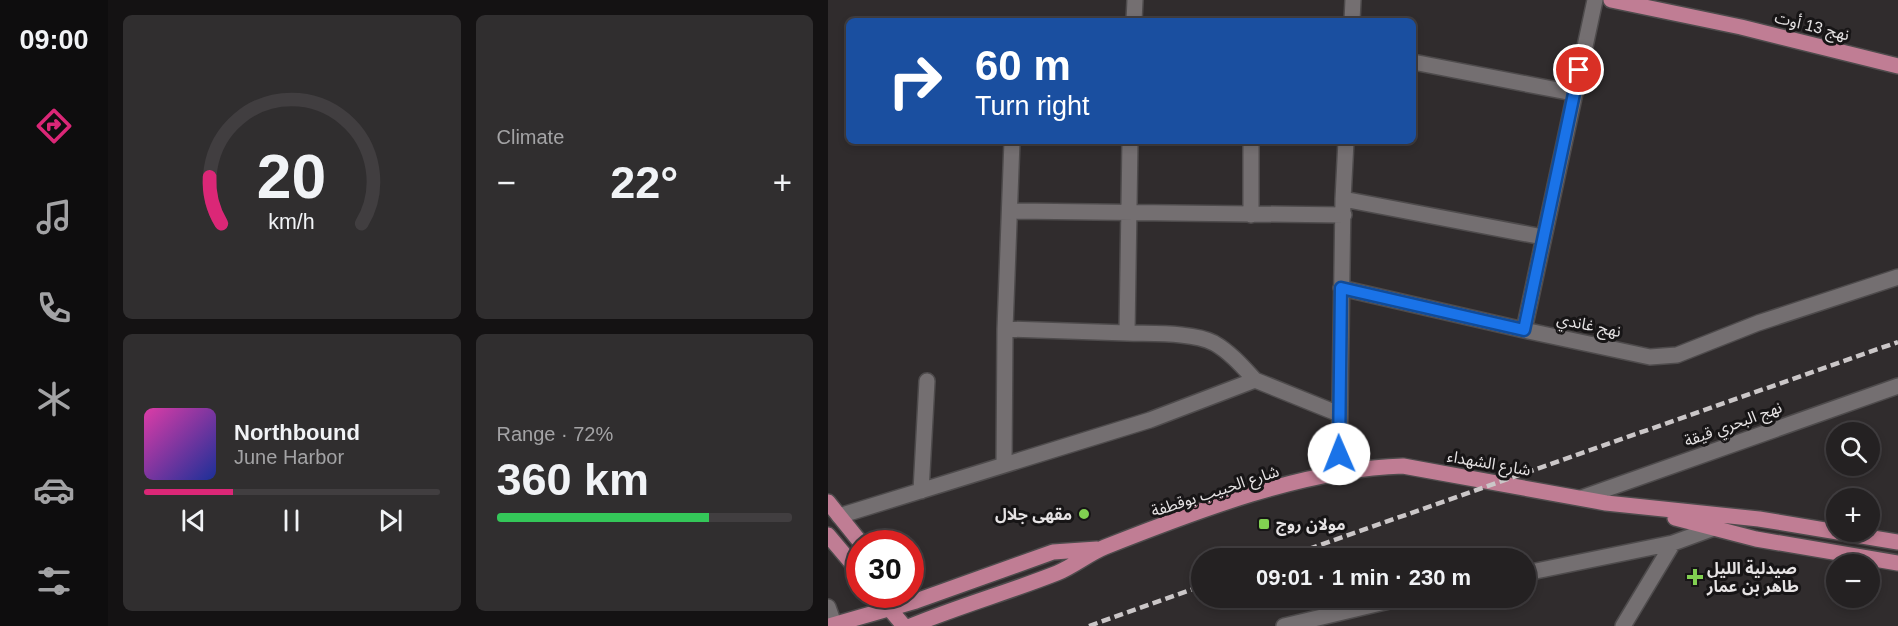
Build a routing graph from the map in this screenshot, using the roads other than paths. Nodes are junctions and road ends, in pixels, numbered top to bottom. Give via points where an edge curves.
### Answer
1 (1135, 0) edge
2 (1353, 0) edge
3 (1595, 0) edge
4 (1611, 0) edge
5 (1134, 18) edge
6 (1352, 18) edge
7 (1416, 63) edge
8 (1898, 66) edge
9 (1573, 93) junction
10 (1012, 144) edge
11 (1131, 144) edge
12 (1251, 144) edge
13 (1346, 144) edge
14 (1343, 199) junction
15 (1011, 211) junction
16 (1129, 213) junction
17 (1344, 215) junction
18 (1251, 216) junction
19 (1543, 237) junction
20 (1898, 276) edge
21 (1341, 288) junction
22 (1005, 329) junction
23 (1524, 330) junction
24 (1126, 333) junction
25 (1256, 380) junction
26 (927, 381) dead end
27 (1898, 386) edge
28 (1339, 414) junction
29 (1004, 465) junction
30 (1340, 474) junction
31 (921, 491) junction
32 (1581, 498) junction
33 (828, 502) edge
34 (1632, 507) junction
35 (839, 516) junction
36 (1714, 528) junction
37 (850, 530) edge
38 (828, 535) edge
39 (1898, 542) edge
40 (1673, 543) junction
41 (1103, 548) junction
42 (846, 556) edge
43 (1898, 563) edge
44 (1536, 571) edge
45 (924, 594) edge
46 (828, 607) edge
47 (922, 608) edge
48 (1354, 608) edge
49 (890, 609) joint
50 (1345, 610) junction
51 (936, 622) edge
52 (832, 625) edge
53 (904, 626) edge
54 (911, 626) edge
55 (1284, 626) edge
56 (1333, 626) edge
57 (1623, 626) edge

1 - 5 street
2 - 6 street
3 - 9 street
4 - 8 main road, نهج 13 أوت via 1764,32
7 - 9 street
9 - 19 street
10 - 15 street
11 - 16 street
12 - 18 street
13 - 14 street
14 - 17 street
14 - 19 street
15 - 16 street
15 - 22 street
16 - 18 street
16 - 24 street
17 - 18 street
17 - 21 street
19 - 23 street
20 - 23 street, نهج غاندي via 1677,355 1650,357
21 - 23 street, نهج غاندي
21 - 28 street
22 - 24 street
22 - 29 street
24 - 25 street via 1179,335 1213,342
25 - 28 street
25 - 29 street via 1150,420
26 - 31 street
27 - 32 street, نهج البحري قيقة
28 - 30 street
29 - 31 street
30 - 32 main road, شارع الشهداء via 1404,466
30 - 41 main road, شارع الحبيب بوقطفة via 1274,489
31 - 35 street
32 - 34 main road, شارع الشهداء
33 - 35 main road
34 - 36 main road, شارع الشهداء
34 - 39 main road, شارع الشهداء via 1759,519
35 - 37 main road
36 - 40 street
36 - 43 main road, شارع الشهداء
38 - 42 main road
40 - 44 street
40 - 57 street
41 - 45 main road, شارع الحبيب بوقطفة via 1053,552
41 - 51 main road, شارع الحبيب بوقطفة via 1059,572
46 - 52 street
47 - 51 main road
48 - 50 street
49 - 52 main road, شارع الحبيب بوقطفة
49 - 53 main road
50 - 55 street
50 - 56 street
51 - 54 main road, شارع الحبيب بوقطفة

